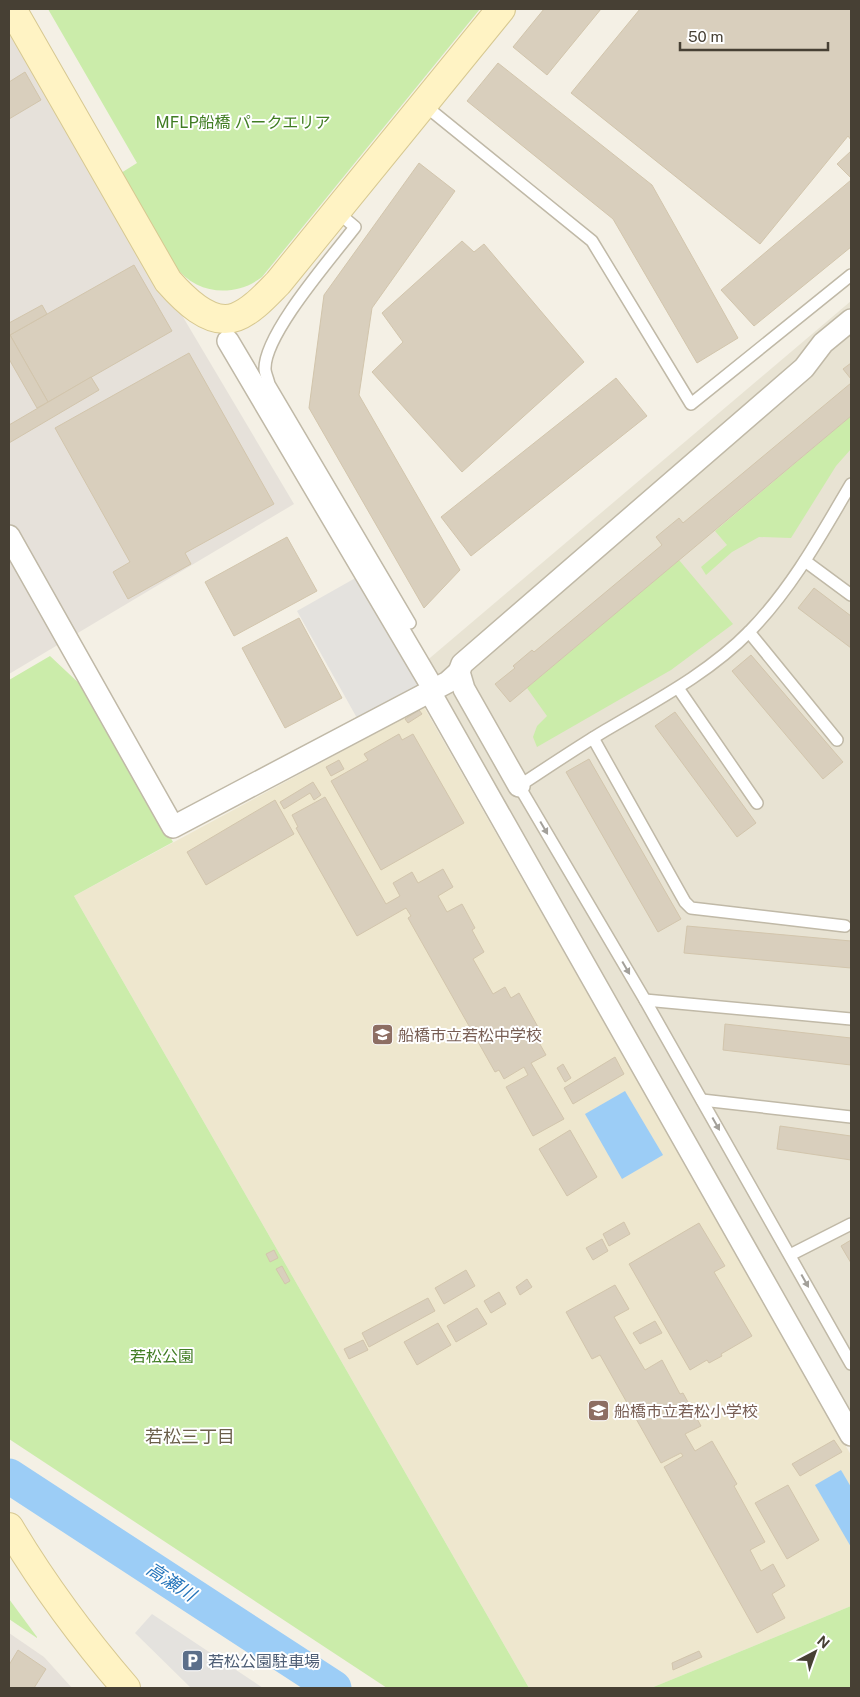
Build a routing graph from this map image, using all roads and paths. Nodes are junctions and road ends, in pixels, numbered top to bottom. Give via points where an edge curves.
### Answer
1 (12, 9) edge
2 (501, 9) edge
3 (422, 104) junction
4 (336, 211) junction
5 (851, 275) edge
6 (851, 320) edge
7 (228, 341) dead end
8 (851, 484) edge
9 (9, 536) edge
10 (805, 560) junction
11 (851, 595) edge
12 (410, 623) dead end
13 (749, 632) junction
14 (459, 672) junction
15 (678, 688) junction
16 (432, 691) junction
17 (593, 738) junction
18 (837, 740) dead end
19 (519, 786) junction
20 (757, 804) dead end
21 (845, 926) dead end
22 (645, 1000) junction
23 (851, 1019) edge
24 (702, 1100) junction
25 (851, 1117) edge
26 (851, 1224) edge
27 (790, 1256) junction
28 (851, 1364) edge
29 (851, 1435) edge
30 (9, 1527) edge
31 (126, 1688) edge

1 - 4 street via 168,281 184,299 200,310 218,318 235,318 254,305 278,283
2 - 3 street
3 - 4 street
3 - 5 lane via 592,241 691,404
4 - 12 lane via 355,227 284,322 272,342 265,368 269,384
6 - 14 street via 823,343 804,368 462,664
7 - 16 street
8 - 10 lane
9 - 16 street via 174,827
10 - 11 lane
10 - 13 lane
13 - 15 lane
13 - 18 lane
14 - 16 street
14 - 19 street via 464,689
15 - 17 lane
15 - 20 lane
16 - 29 street
17 - 19 lane
17 - 21 lane via 691,908
19 -> 22 lane
22 - 23 lane
22 - 24 lane
24 - 25 lane
24 -> 27 lane
26 - 27 lane
27 -> 28 lane
30 - 31 street via 34,1568

